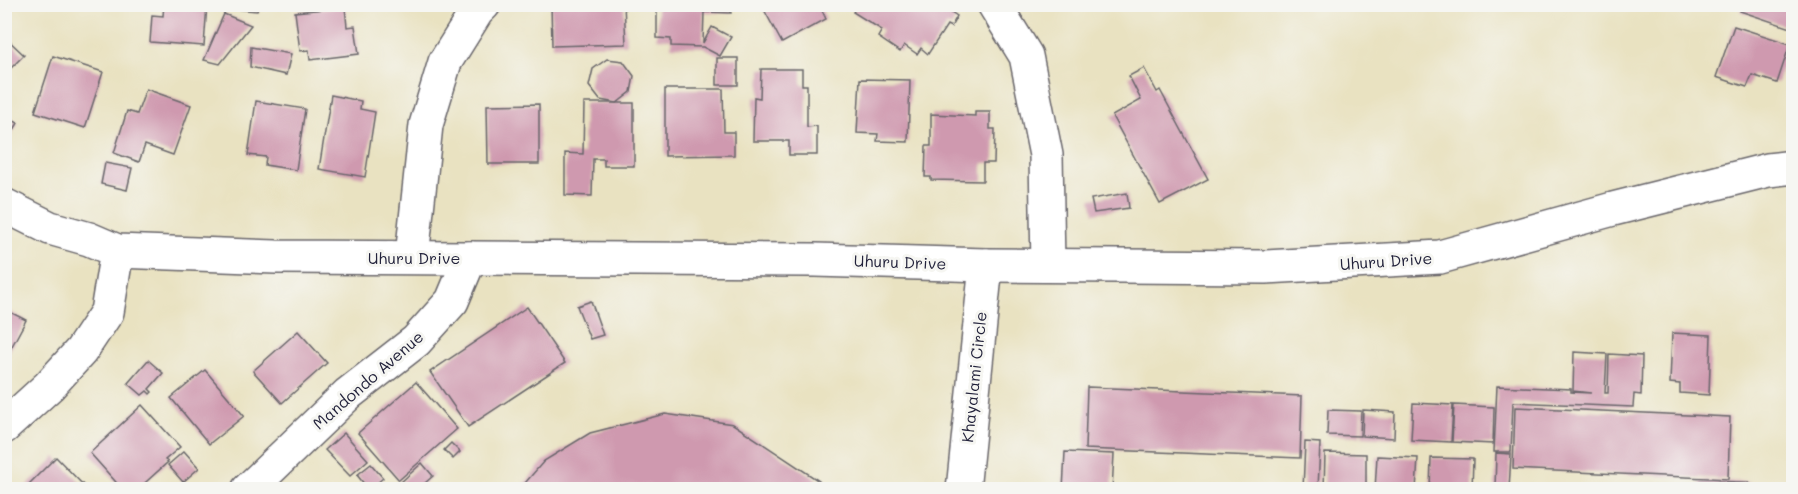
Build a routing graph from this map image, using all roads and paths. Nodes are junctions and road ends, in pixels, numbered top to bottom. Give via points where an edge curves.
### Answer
1 (484, 4) edge
2 (994, 4) edge
3 (1794, 168) edge
4 (4, 205) edge
5 (117, 251) junction
6 (412, 257) junction
7 (470, 258) junction
8 (986, 265) junction
9 (1048, 265) junction
10 (4, 427) edge
11 (249, 489) edge
12 (963, 489) edge

1 - 6 street via 445,62 426,125
2 - 9 street via 1026,56 1046,155
3 - 9 street, Uhuru Drive via 1768,170 1702,186 1440,257 1266,267
4 - 5 street, Uhuru Drive via 50,228
5 - 6 street, Uhuru Drive
5 - 10 street via 107,312 81,351
6 - 7 street, Uhuru Drive
7 - 8 street, Uhuru Drive
7 - 11 street, Mandondo Avenue via 452,301 416,341 348,394
8 - 9 street, Uhuru Drive
8 - 12 street, Khayalami Circle

